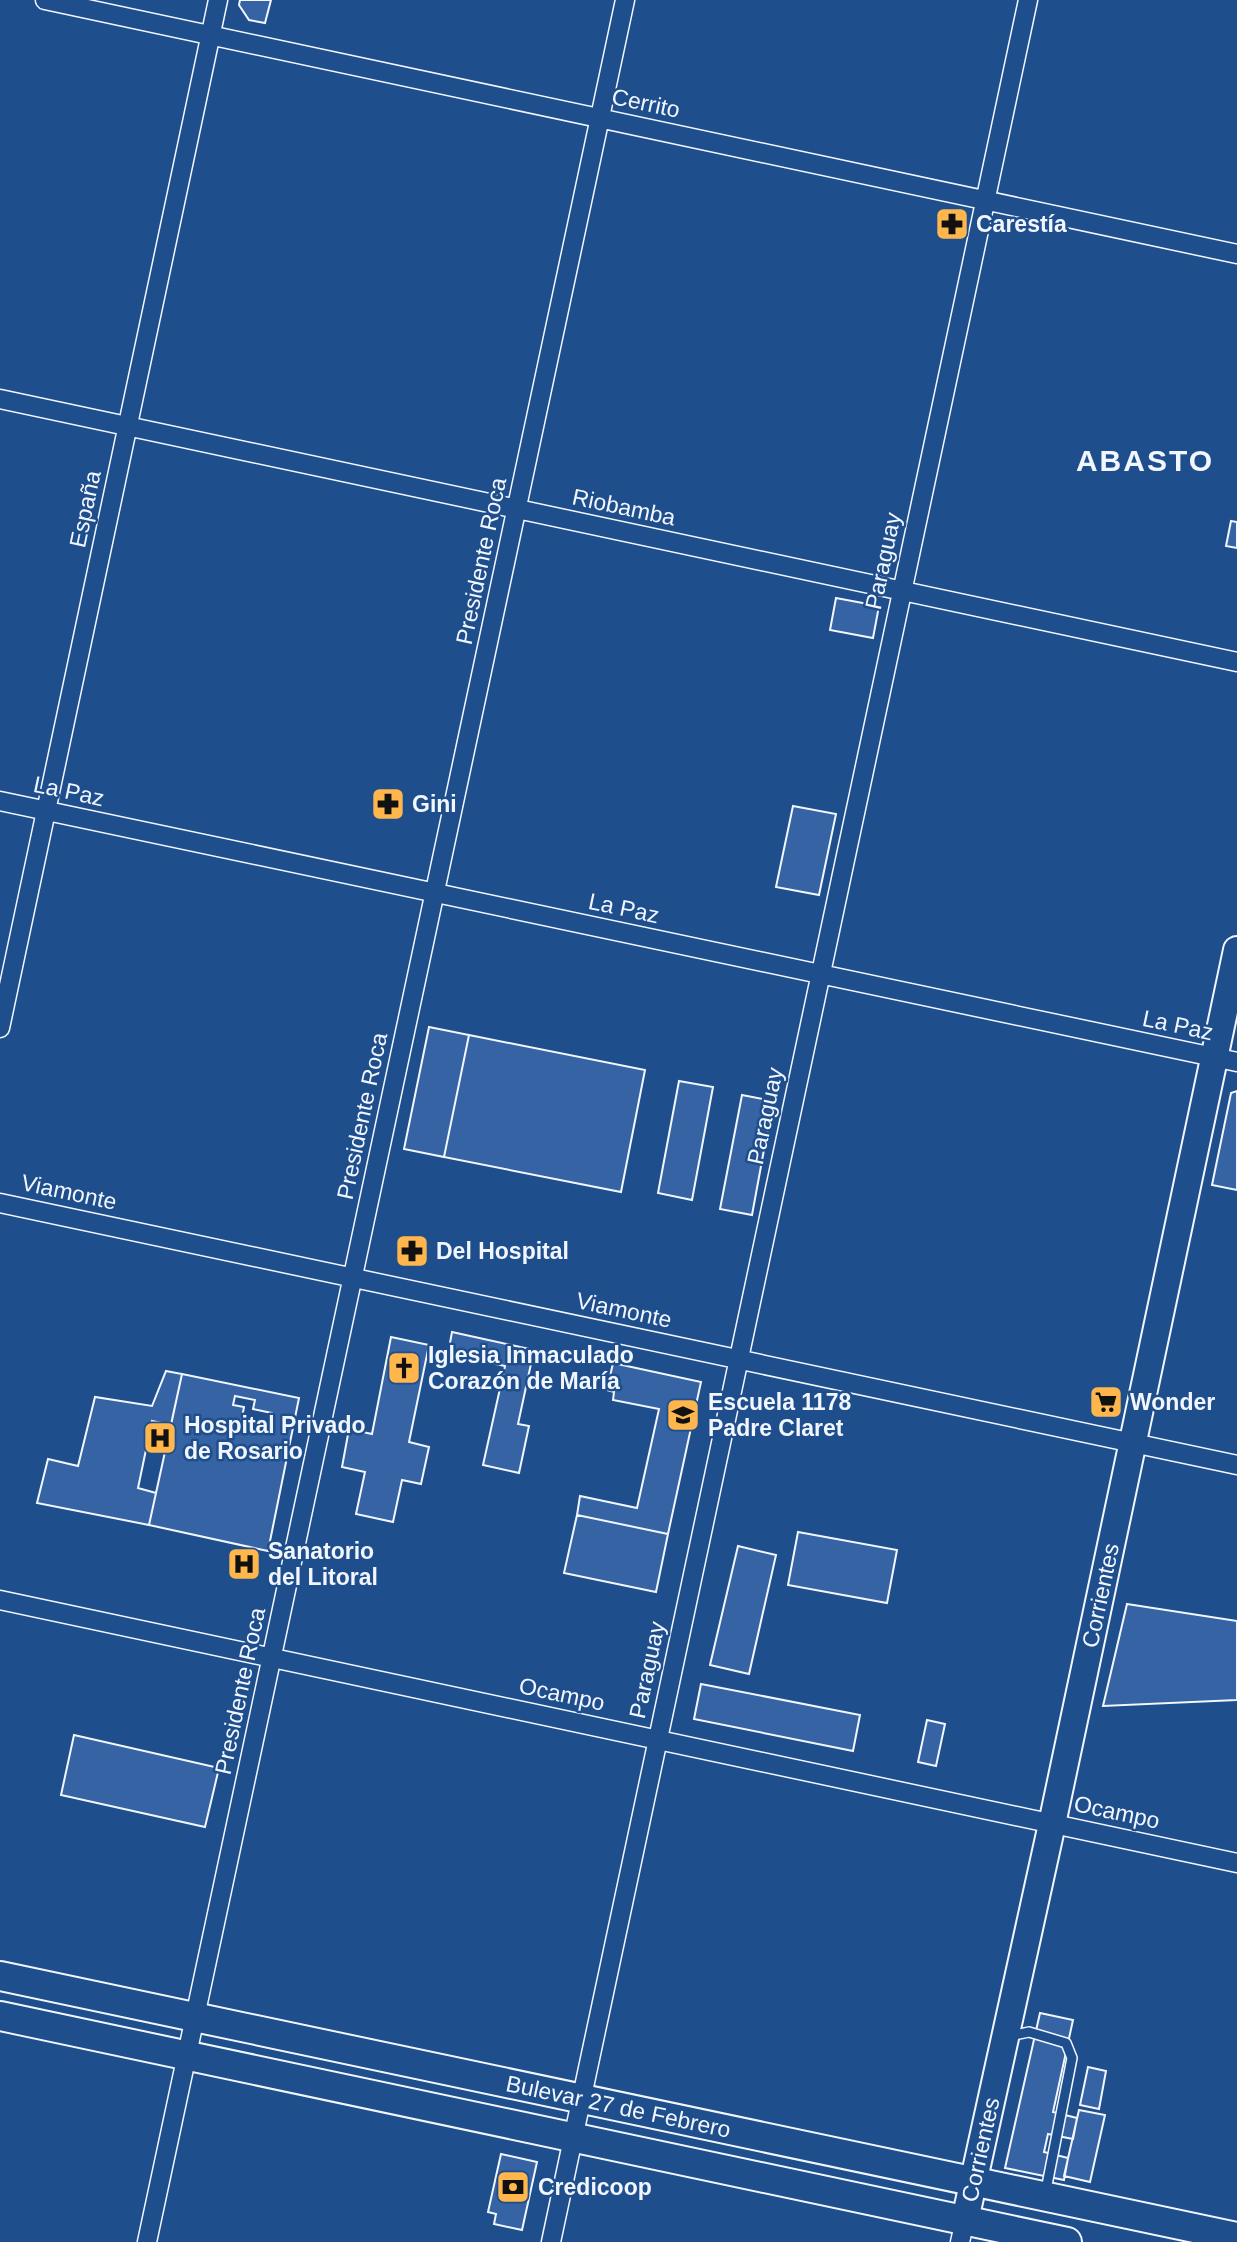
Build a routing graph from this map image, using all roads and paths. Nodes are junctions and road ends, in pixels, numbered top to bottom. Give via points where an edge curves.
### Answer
1 (45, 0) edge
2 (218, 0) edge
3 (625, 0) edge
4 (1028, 0) edge
5 (210, 36) junction
6 (600, 118) junction
7 (985, 200) junction
8 (1237, 254) edge
9 (0, 399) edge
10 (128, 426) junction
11 (517, 509) junction
12 (902, 591) junction
13 (1237, 662) edge
14 (0, 801) edge
15 (46, 811) junction
16 (435, 893) junction
17 (1237, 950) edge
18 (820, 974) junction
19 (0, 1028) edge
20 (1226, 1060) edge
21 (0, 1203) edge
22 (353, 1278) junction
23 (738, 1359) junction
24 (1131, 1442) junction
25 (1237, 1465) edge
26 (0, 1600) edge
27 (272, 1658) junction
28 (657, 1740) junction
29 (1052, 1824) junction
30 (1237, 1863) edge
31 (0, 1976) edge
32 (0, 2016) edge
33 (195, 2017) junction
34 (1004, 2037) junction
35 (187, 2055) junction
36 (581, 2099) junction
37 (574, 2137) junction
38 (972, 2181) junction
39 (1044, 2196) junction
40 (963, 2231) edge
41 (1237, 2237) edge
42 (147, 2242) edge
43 (551, 2242) edge
44 (1068, 2242) edge

1 - 5 street, Cerrito
2 - 5 street, España
3 - 6 street, Presidente Roca
4 - 7 street, Paraguay
5 - 6 street, Cerrito
5 - 10 street, España
6 - 7 street, Cerrito
6 - 11 street, Presidente Roca
7 - 8 street, Cerrito
7 - 12 street, Paraguay
9 - 10 street, Riobamba
10 - 11 street, Riobamba
10 - 15 street, España
11 - 12 street, Riobamba
11 - 16 street, Presidente Roca
12 - 13 street, Riobamba
12 - 18 street, Paraguay
14 - 15 street, La Paz
15 - 16 street, La Paz
15 - 19 street, España
16 - 18 street, La Paz
16 - 22 street, Presidente Roca
17 - 20 main road, Corrientes
18 - 20 street, La Paz
18 - 23 street, Paraguay
20 - 24 main road, Corrientes
21 - 22 street, Viamonte
22 - 23 street, Viamonte
22 - 27 street, Presidente Roca
23 - 24 street, Viamonte
23 - 28 street, Paraguay
24 - 25 street, Viamonte
24 - 29 main road, Corrientes
26 - 27 street, Ocampo
27 - 28 street, Ocampo
27 - 33 street, Presidente Roca
28 - 29 street, Ocampo
28 - 36 street, Paraguay
29 - 30 street, Ocampo
29 - 34 main road, Corrientes
31 - 33 main road, Bulevar 27 de Febrero
32 - 35 main road, Bulevar 27 de Febrero
33 - 35 street, Presidente Roca
33 - 36 main road, Bulevar 27 de Febrero
34 - 38 main road, Corrientes
34 - 39 lane via 1029,2032 1066,2043 1072,2058
35 - 37 main road, Bulevar 27 de Febrero
35 - 42 street, Presidente Roca
36 - 37 street, Paraguay
36 - 38 main road, Bulevar 27 de Febrero
37 - 40 main road, Bulevar 27 de Febrero
37 - 43 street, Paraguay
38 - 39 main road, Bulevar 27 de Febrero
38 - 40 main road, Corrientes
39 - 41 main road, Bulevar 27 de Febrero
40 - 44 main road, Bulevar 27 de Febrero

